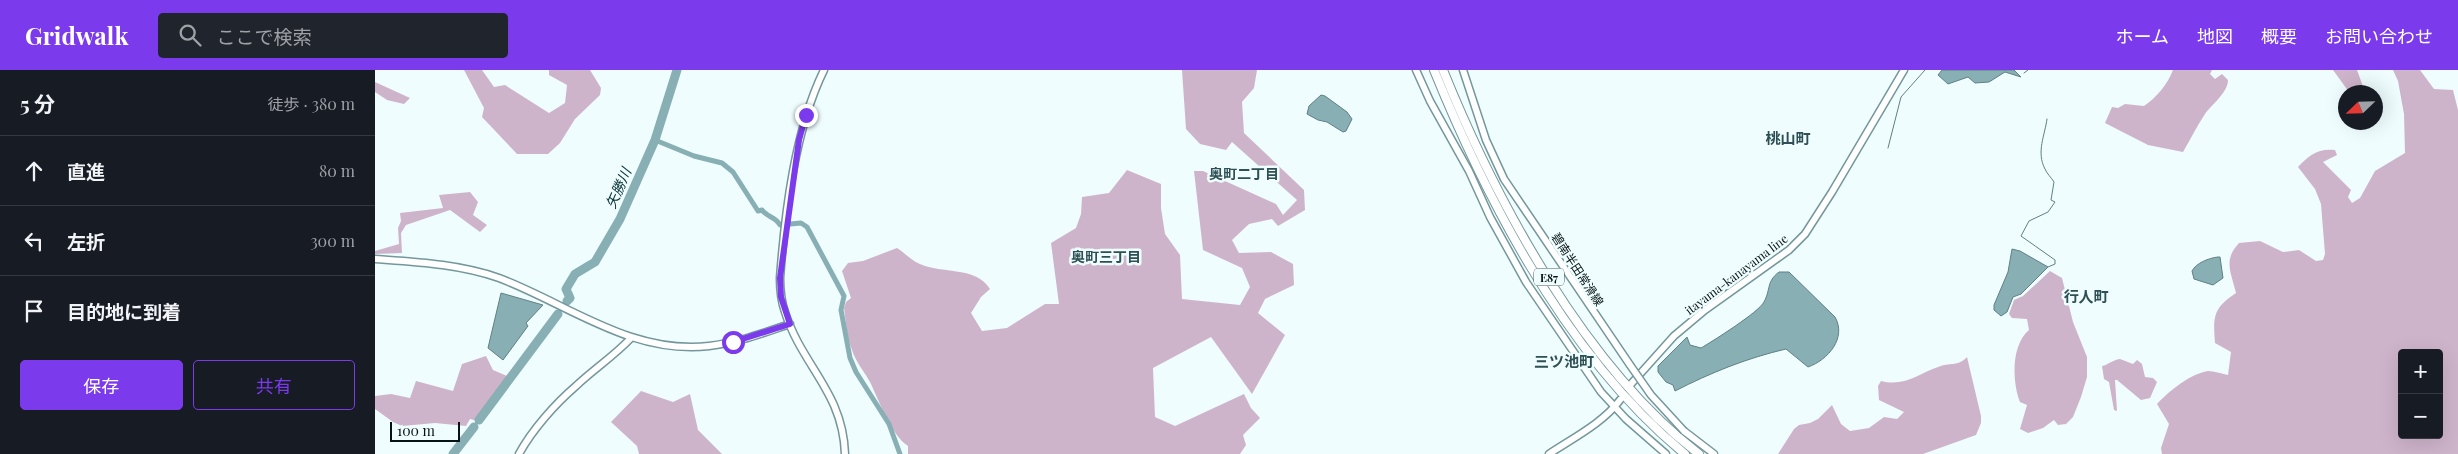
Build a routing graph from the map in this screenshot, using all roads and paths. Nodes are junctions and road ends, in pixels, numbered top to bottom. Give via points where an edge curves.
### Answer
1 (824, 70) edge
2 (1416, 70) edge
3 (1434, 70) edge
4 (1443, 70) edge
5 (1463, 70) edge
6 (1904, 70) edge
7 (375, 259) edge
8 (790, 324) junction
9 (631, 338) junction
10 (1631, 384) dead end
11 (1620, 400) dead end
12 (1614, 407) junction
13 (519, 454) edge
14 (845, 454) edge
15 (1549, 454) edge
16 (1666, 454) edge
17 (1685, 454) edge
18 (1699, 454) edge
19 (1714, 454) edge

1 - 8 main road via 799,140 782,254 781,297
2 - 12 main road via 1509,255 1588,375
3 - 17 highway, E87 via 1489,189 1553,300 1616,386
4 - 18 highway, E87 via 1498,189 1540,264 1573,314 1634,395
5 - 19 main road, 碧南半田常滑線, bridge via 1486,140 1513,193 1661,407 1684,431
6 - 10 main road, itayama-kanayama line via 1805,234 1789,250 1674,336
7 - 9 main road via 435,264 486,274
8 - 9 main road via 707,347 671,346
8 - 14 main road via 836,406
9 - 13 main road via 568,393
11 - 12 main road
12 - 15 main road via 1591,427
12 - 16 main road

